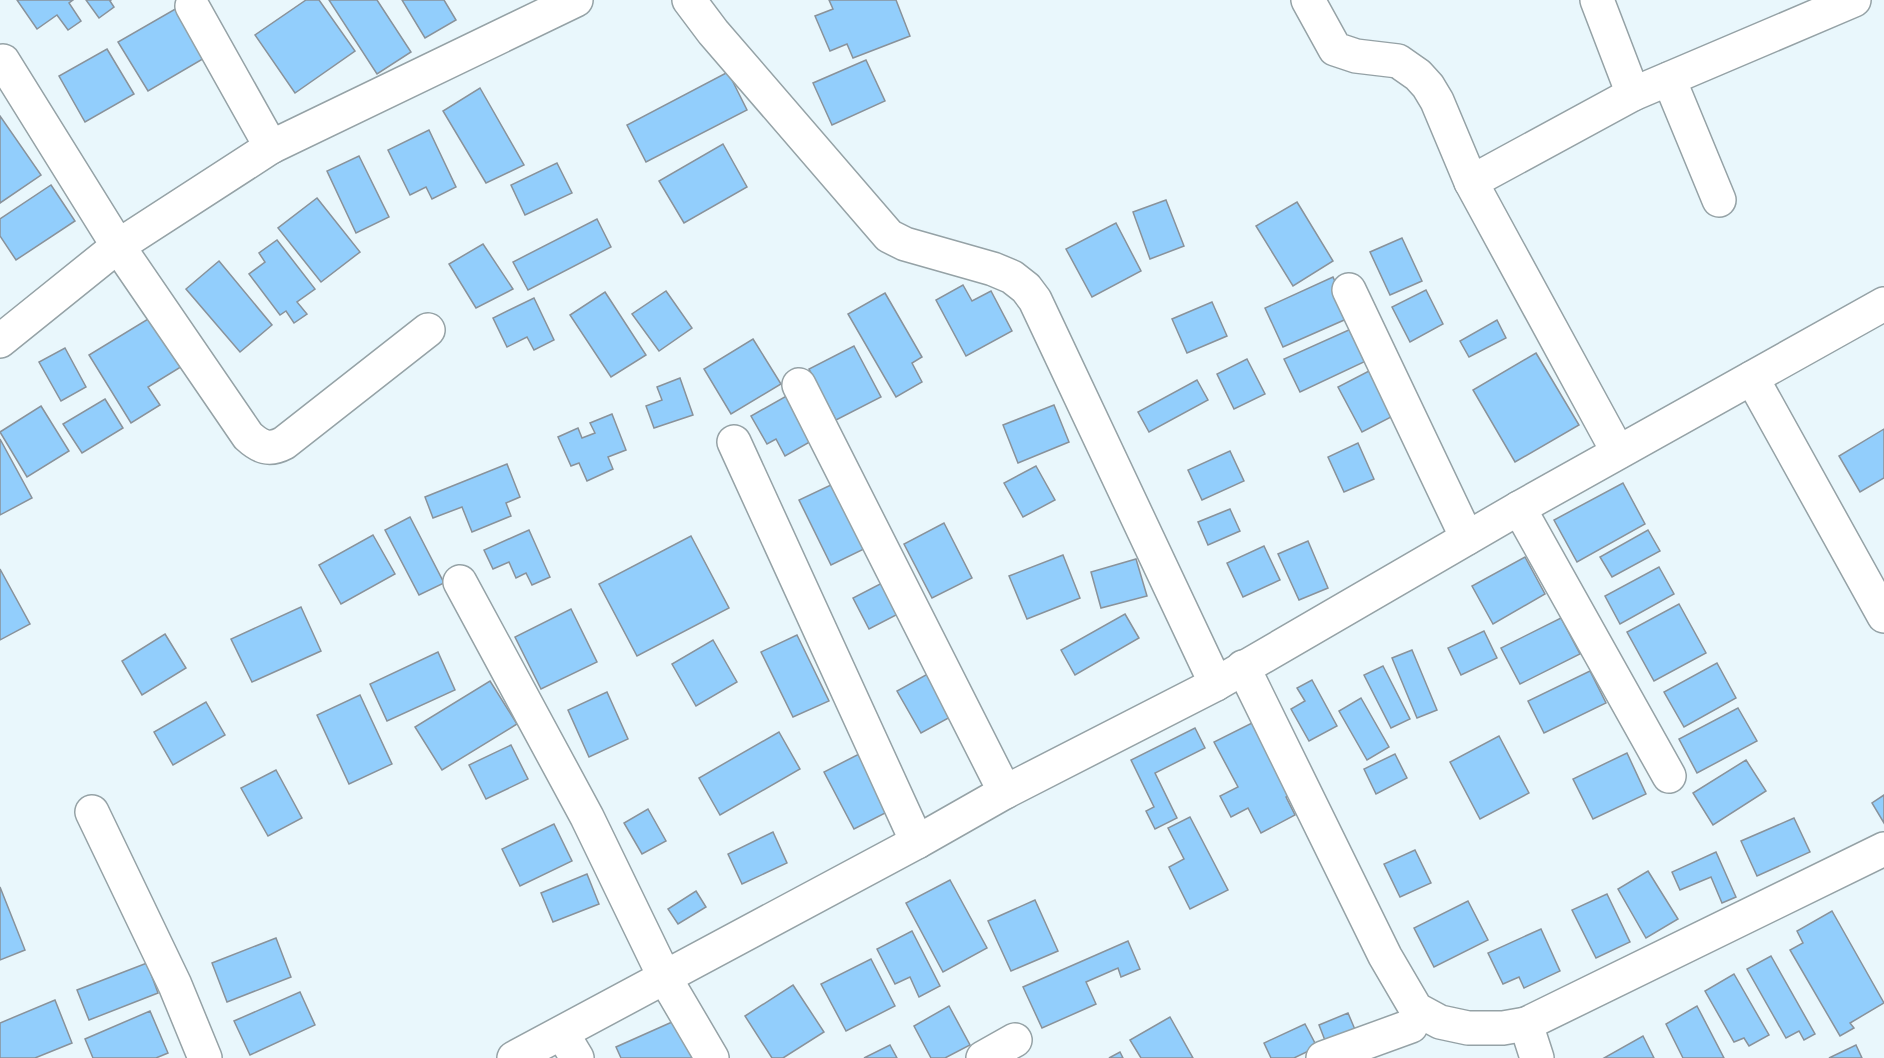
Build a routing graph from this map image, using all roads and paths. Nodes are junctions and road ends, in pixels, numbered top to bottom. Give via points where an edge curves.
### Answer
1 (576, 0) edge
2 (690, 0) edge
3 (1308, 0) edge
4 (1597, 0) edge
5 (1854, 0) edge
6 (192, 6) dead end
7 (3, 61) dead end
8 (1669, 79) junction
9 (1633, 94) junction
10 (271, 147) junction
11 (1471, 182) junction
12 (1719, 200) dead end
13 (118, 246) junction
14 (1349, 290) dead end
15 (1884, 304) edge
16 (428, 330) dead end
17 (0, 341) edge
18 (1752, 378) junction
19 (799, 385) dead end
20 (734, 442) dead end
21 (1618, 452) junction
22 (1519, 508) junction
23 (1467, 538) junction
24 (460, 582) dead end
25 (1884, 616) edge
26 (1230, 676) junction
27 (1669, 776) dead end
28 (1005, 792) junction
29 (92, 812) dead end
30 (917, 842) junction
31 (1884, 849) edge
32 (665, 978) junction
33 (1413, 1017) junction
34 (1526, 1024) junction
35 (1015, 1040) dead end
36 (569, 1045) edge
37 (205, 1058) edge
38 (514, 1058) edge
39 (712, 1058) edge
40 (983, 1058) edge
41 (1323, 1058) edge
42 (1401, 1058) edge
43 (1537, 1058) edge

1 - 10 street
2 - 26 street via 713,32 889,236 993,269 1026,288
3 - 11 street via 1335,49 1398,62 1428,86
4 - 9 street
5 - 8 street
6 - 10 street
7 - 13 street
8 - 9 street
8 - 12 street
9 - 11 street
10 - 13 street
11 - 21 street
13 - 16 street via 248,436 259,446 274,448 284,443
13 - 17 street
14 - 23 street
15 - 18 street
18 - 21 street
18 - 25 street
19 - 28 street
20 - 30 street
21 - 22 street
22 - 23 street
22 - 27 street
23 - 26 street
24 - 32 street via 587,817
26 - 28 street
26 - 33 street via 1385,956
28 - 30 street
29 - 37 street via 175,985
30 - 32 street
31 - 34 street
32 - 36 street
32 - 39 street
33 - 34 street via 1468,1028
33 - 41 street
33 - 42 street
34 - 43 street
35 - 40 street
36 - 38 street

